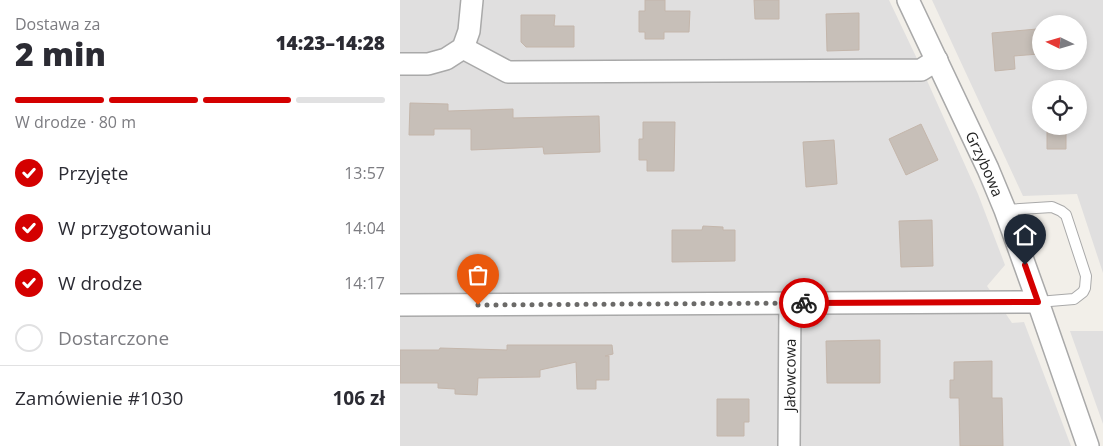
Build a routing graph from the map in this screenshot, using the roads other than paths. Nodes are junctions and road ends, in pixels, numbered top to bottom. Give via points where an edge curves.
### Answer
1 (472, 0) edge
2 (908, 0) edge
3 (463, 48) junction
4 (937, 60) junction
5 (400, 64) edge
6 (1005, 210) junction
7 (1038, 302) junction
8 (790, 303) junction
9 (400, 305) edge
10 (789, 446) edge
11 (1088, 446) edge

1 - 3 street via 469,31
2 - 4 street, Grzybowa
3 - 4 street via 508,72 921,70
3 - 5 street via 446,59 428,64
4 - 6 street, Grzybowa
6 - 7 street, Grzybowa
6 - 7 lane via 1052,207 1066,215 1086,276 1086,288 1074,299
7 - 8 street
7 - 11 street, Grzybowa
8 - 9 street
8 - 10 street, Jałowcowa

